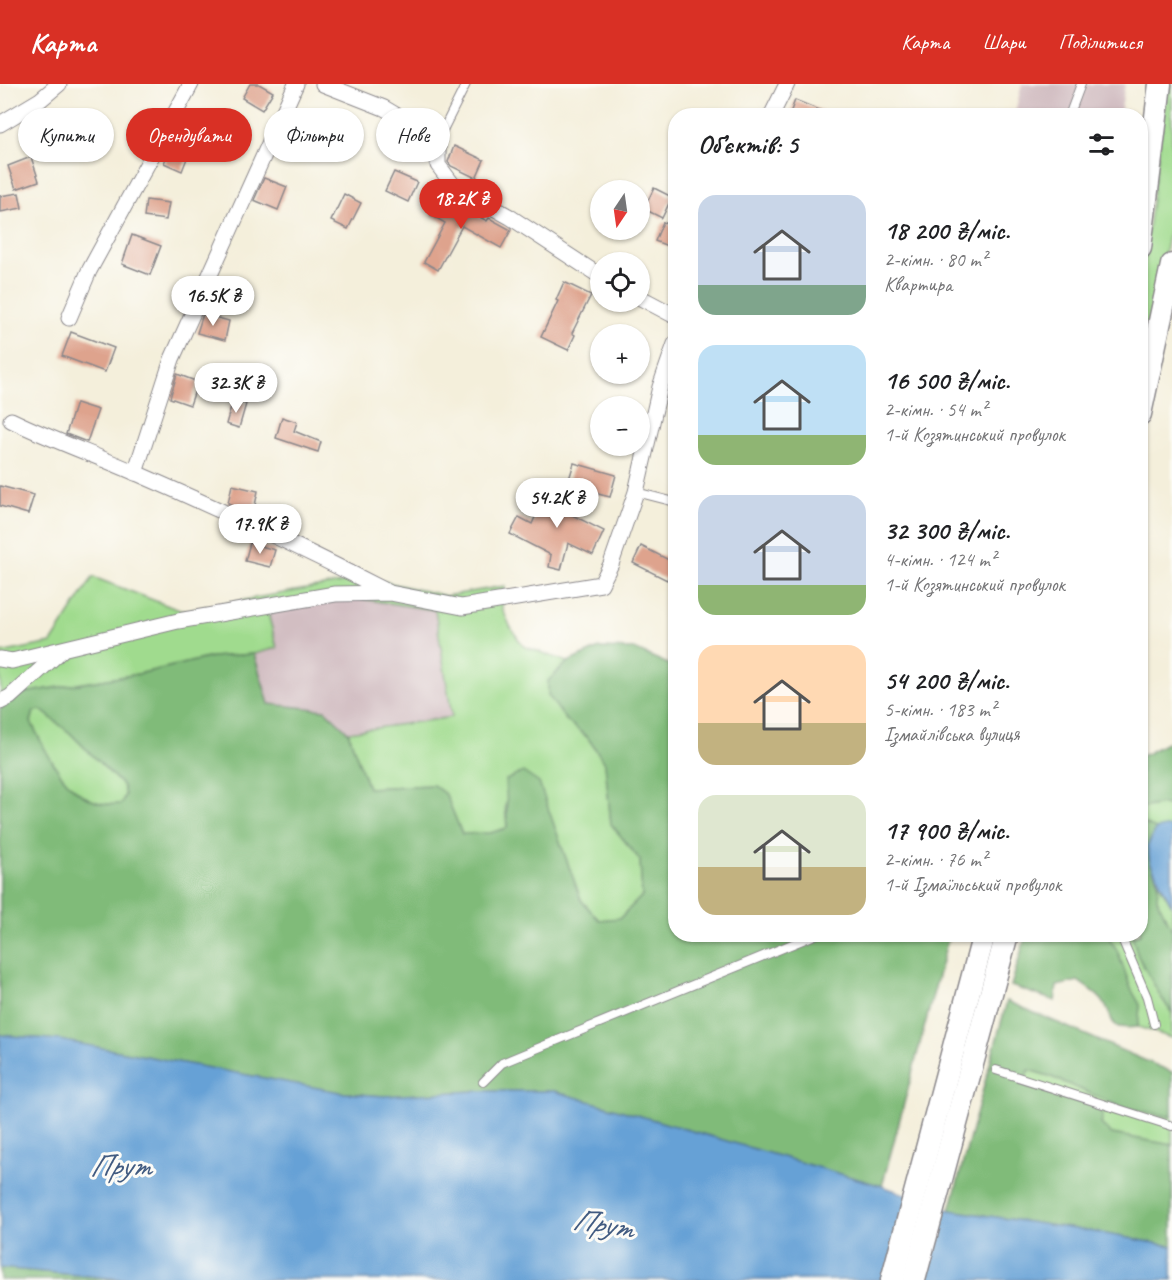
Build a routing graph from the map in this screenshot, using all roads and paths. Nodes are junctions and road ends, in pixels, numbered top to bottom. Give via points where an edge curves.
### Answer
1 (59, 84) edge
2 (191, 84) edge
3 (296, 84) edge
4 (323, 84) edge
5 (466, 84) edge
6 (787, 84) edge
7 (1082, 84) edge
8 (1160, 84) edge
9 (384, 108) edge
10 (775, 108) edge
11 (1072, 108) edge
12 (450, 116) edge
13 (0, 124) edge
14 (438, 162) edge
15 (1148, 182) edge
16 (1172, 266) edge
17 (590, 269) edge
18 (650, 303) edge
19 (668, 312) edge
20 (69, 318) dead end
21 (1149, 334) edge
22 (668, 364) edge
23 (11, 420) dead end
24 (135, 472) junction
25 (636, 492) junction
26 (668, 500) edge
27 (390, 593) junction
28 (63, 649) junction
29 (0, 659) edge
30 (0, 702) edge
31 (797, 942) edge
32 (982, 942) edge
33 (1005, 942) edge
34 (1123, 942) edge
35 (1154, 1024) dead end
36 (996, 1070) dead end
37 (483, 1082) dead end
38 (1172, 1126) edge
39 (891, 1280) edge
40 (914, 1280) edge

1 - 13 street
2 - 20 street via 89,271
3 - 24 street via 172,359
4 - 9 street
5 - 12 lane
6 - 10 street
7 - 11 lane
8 - 15 main road
14 - 17 street via 453,185
16 - 21 main road
18 - 19 street
22 - 25 street
23 - 24 street
24 - 27 street via 311,552
25 - 26 lane
25 - 27 street via 601,584 462,607
27 - 28 street via 302,599 178,621
28 - 29 street via 12,661
28 - 30 street
31 - 37 lane via 531,1051 502,1064
32 - 39 main road
33 - 40 main road
34 - 35 lane
36 - 38 lane

